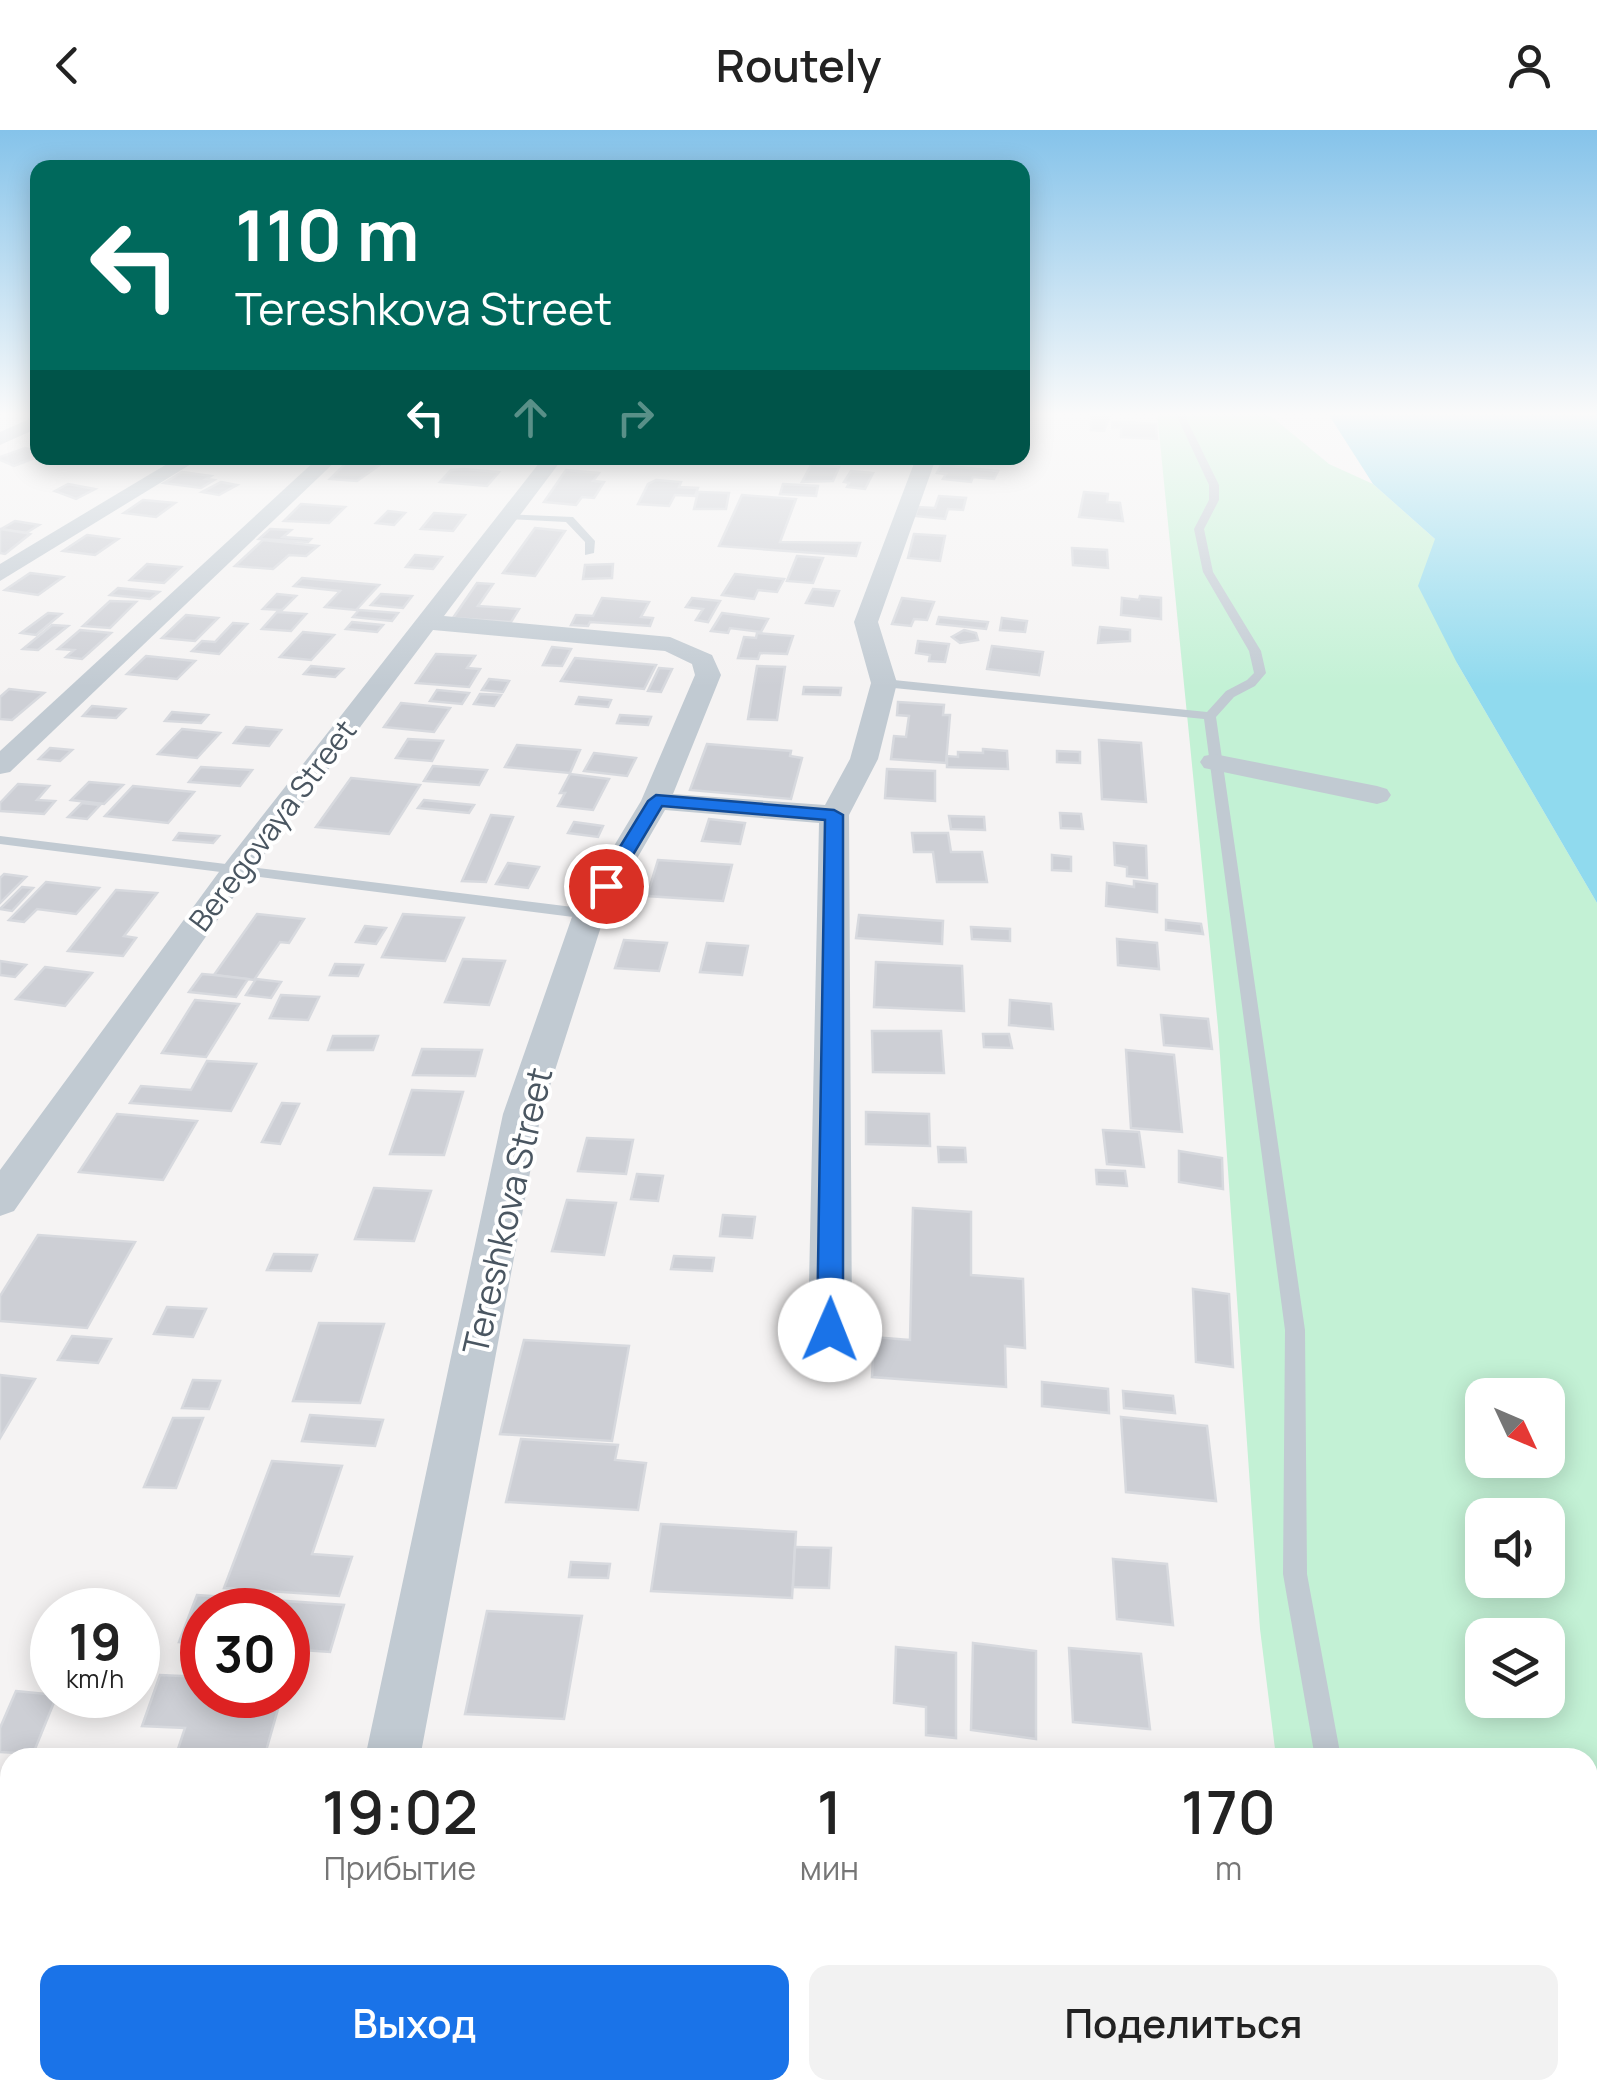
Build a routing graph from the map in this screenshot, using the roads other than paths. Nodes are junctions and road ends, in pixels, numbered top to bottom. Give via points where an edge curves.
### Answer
1 (109, 504) edge
2 (274, 504) edge
3 (517, 504) edge
4 (909, 504) edge
5 (1212, 504) edge
6 (507, 516) junction
7 (589, 554) dead end
8 (0, 574) edge
9 (424, 622) junction
10 (884, 683) junction
11 (1210, 716) junction
12 (1214, 762) junction
13 (0, 766) edge
14 (1377, 795) dead end
15 (656, 801) junction
16 (834, 815) junction
17 (0, 840) edge
18 (238, 868) junction
19 (589, 914) junction
20 (0, 1200) edge
21 (830, 1330) dead end
22 (394, 1748) edge
23 (1326, 1748) edge

1 - 8 street
2 - 13 street
3 - 6 street, Beregovaya Street
4 - 10 street via 866,622
5 - 11 lane via 1199,529 1208,572 1255,651 1260,673
6 - 7 lane via 569,520 590,541
6 - 9 street, Beregovaya Street
9 - 15 street, Tereshkova Street via 644,640 690,650 703,660 708,675
9 - 18 street, Beregovaya Street
10 - 11 lane
10 - 16 street via 864,758
11 - 12 lane
12 - 14 street
12 - 23 lane via 1296,1330 1295,1574
15 - 16 street
15 - 19 street, Tereshkova Street
16 - 21 street
17 - 18 lane
18 - 19 lane
18 - 20 street, Beregovaya Street
19 - 22 street, Tereshkova Street via 522,1114

